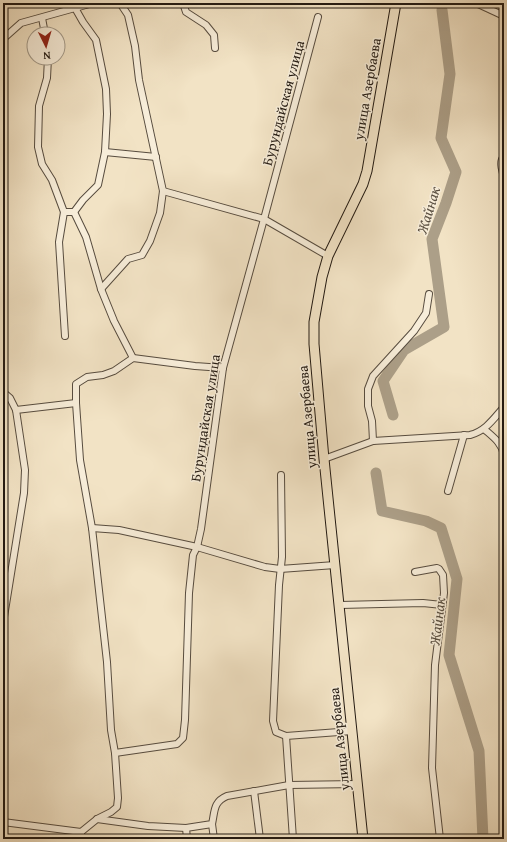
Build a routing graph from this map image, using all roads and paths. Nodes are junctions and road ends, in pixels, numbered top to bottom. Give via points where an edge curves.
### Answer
1 (93, 3) edge
2 (120, 3) edge
3 (182, 3) edge
4 (396, 3) edge
5 (476, 3) edge
6 (75, 8) junction
7 (504, 16) edge
8 (318, 17) dead end
9 (42, 18) junction
10 (44, 26) edge
11 (3, 39) edge
12 (215, 48) dead end
13 (48, 66) edge
14 (105, 152) junction
15 (504, 156) edge
16 (156, 157) junction
17 (504, 177) edge
18 (163, 192) junction
19 (64, 212) junction
20 (74, 212) junction
21 (264, 219) junction
22 (328, 256) junction
23 (101, 289) junction
24 (429, 294) dead end
25 (65, 336) dead end
26 (133, 358) junction
27 (223, 368) junction
28 (3, 392) edge
29 (76, 403) junction
30 (504, 407) edge
31 (16, 410) junction
32 (484, 429) junction
33 (464, 435) junction
34 (373, 441) junction
35 (504, 455) edge
36 (324, 459) junction
37 (281, 475) dead end
38 (448, 491) dead end
39 (92, 528) junction
40 (197, 547) junction
41 (335, 565) junction
42 (280, 569) junction
43 (415, 572) dead end
44 (340, 605) junction
45 (442, 605) junction
46 (3, 623) edge
47 (352, 731) junction
48 (286, 736) junction
49 (115, 753) junction
50 (357, 784) junction
51 (289, 785) junction
52 (254, 791) junction
53 (97, 819) junction
54 (3, 822) edge
55 (212, 824) junction
56 (186, 828) junction
57 (81, 836) edge
58 (187, 839) edge
59 (214, 839) edge
60 (260, 839) edge
61 (293, 839) edge
62 (363, 839) edge
63 (440, 839) edge

1 - 6 street
2 - 16 street via 128,15
3 - 12 street via 186,12 206,25 214,35
4 - 22 main road, улица Азербаева via 367,171
5 - 7 street
6 - 9 street
6 - 14 street via 96,40 100,59 108,114
8 - 21 street, Бурундайская улица
9 - 10 street
9 - 11 street via 21,23
13 - 19 street via 39,106 38,147 42,164 52,180
14 - 16 street
14 - 20 street via 98,185
15 - 17 street
16 - 18 street
18 - 21 street
18 - 23 street via 160,213 142,255 128,259
19 - 20 street
19 - 25 street via 59,242
20 - 23 street via 86,237
21 - 22 street
21 - 27 street, Бурундайская улица
22 - 36 main road, улица Азербаева via 314,322
23 - 26 street
24 - 34 street via 426,314 373,376 368,389
26 - 27 street
26 - 29 street via 114,371 87,377 76,384
27 - 40 street, Бурундайская улица
28 - 31 street via 10,398
29 - 31 street
29 - 39 street via 80,460
30 - 32 street
31 - 46 street via 25,470 24,493
32 - 33 street
32 - 35 street via 500,443
33 - 34 street
33 - 38 street
34 - 36 street
36 - 41 main road, улица Азербаева
37 - 42 street
39 - 40 street via 119,530
39 - 49 street
40 - 42 street
40 - 49 street, Бурундайская улица via 193,555 189,593 183,738 178,744
41 - 42 street
41 - 44 main road, улица Азербаева
42 - 48 street via 274,721 276,732
43 - 45 street via 439,569 443,575
44 - 45 street
44 - 47 main road, улица Азербаева
45 - 63 street via 434,665 432,768
47 - 48 street
47 - 50 main road, улица Азербаева
48 - 51 street
49 - 53 street via 118,798 116,807
50 - 51 street
50 - 62 main road, улица Азербаева
51 - 52 street
51 - 61 street
52 - 55 street via 221,799 216,804
52 - 60 street
53 - 56 street
53 - 57 street
54 - 57 street
55 - 56 street
55 - 59 street
56 - 58 street

